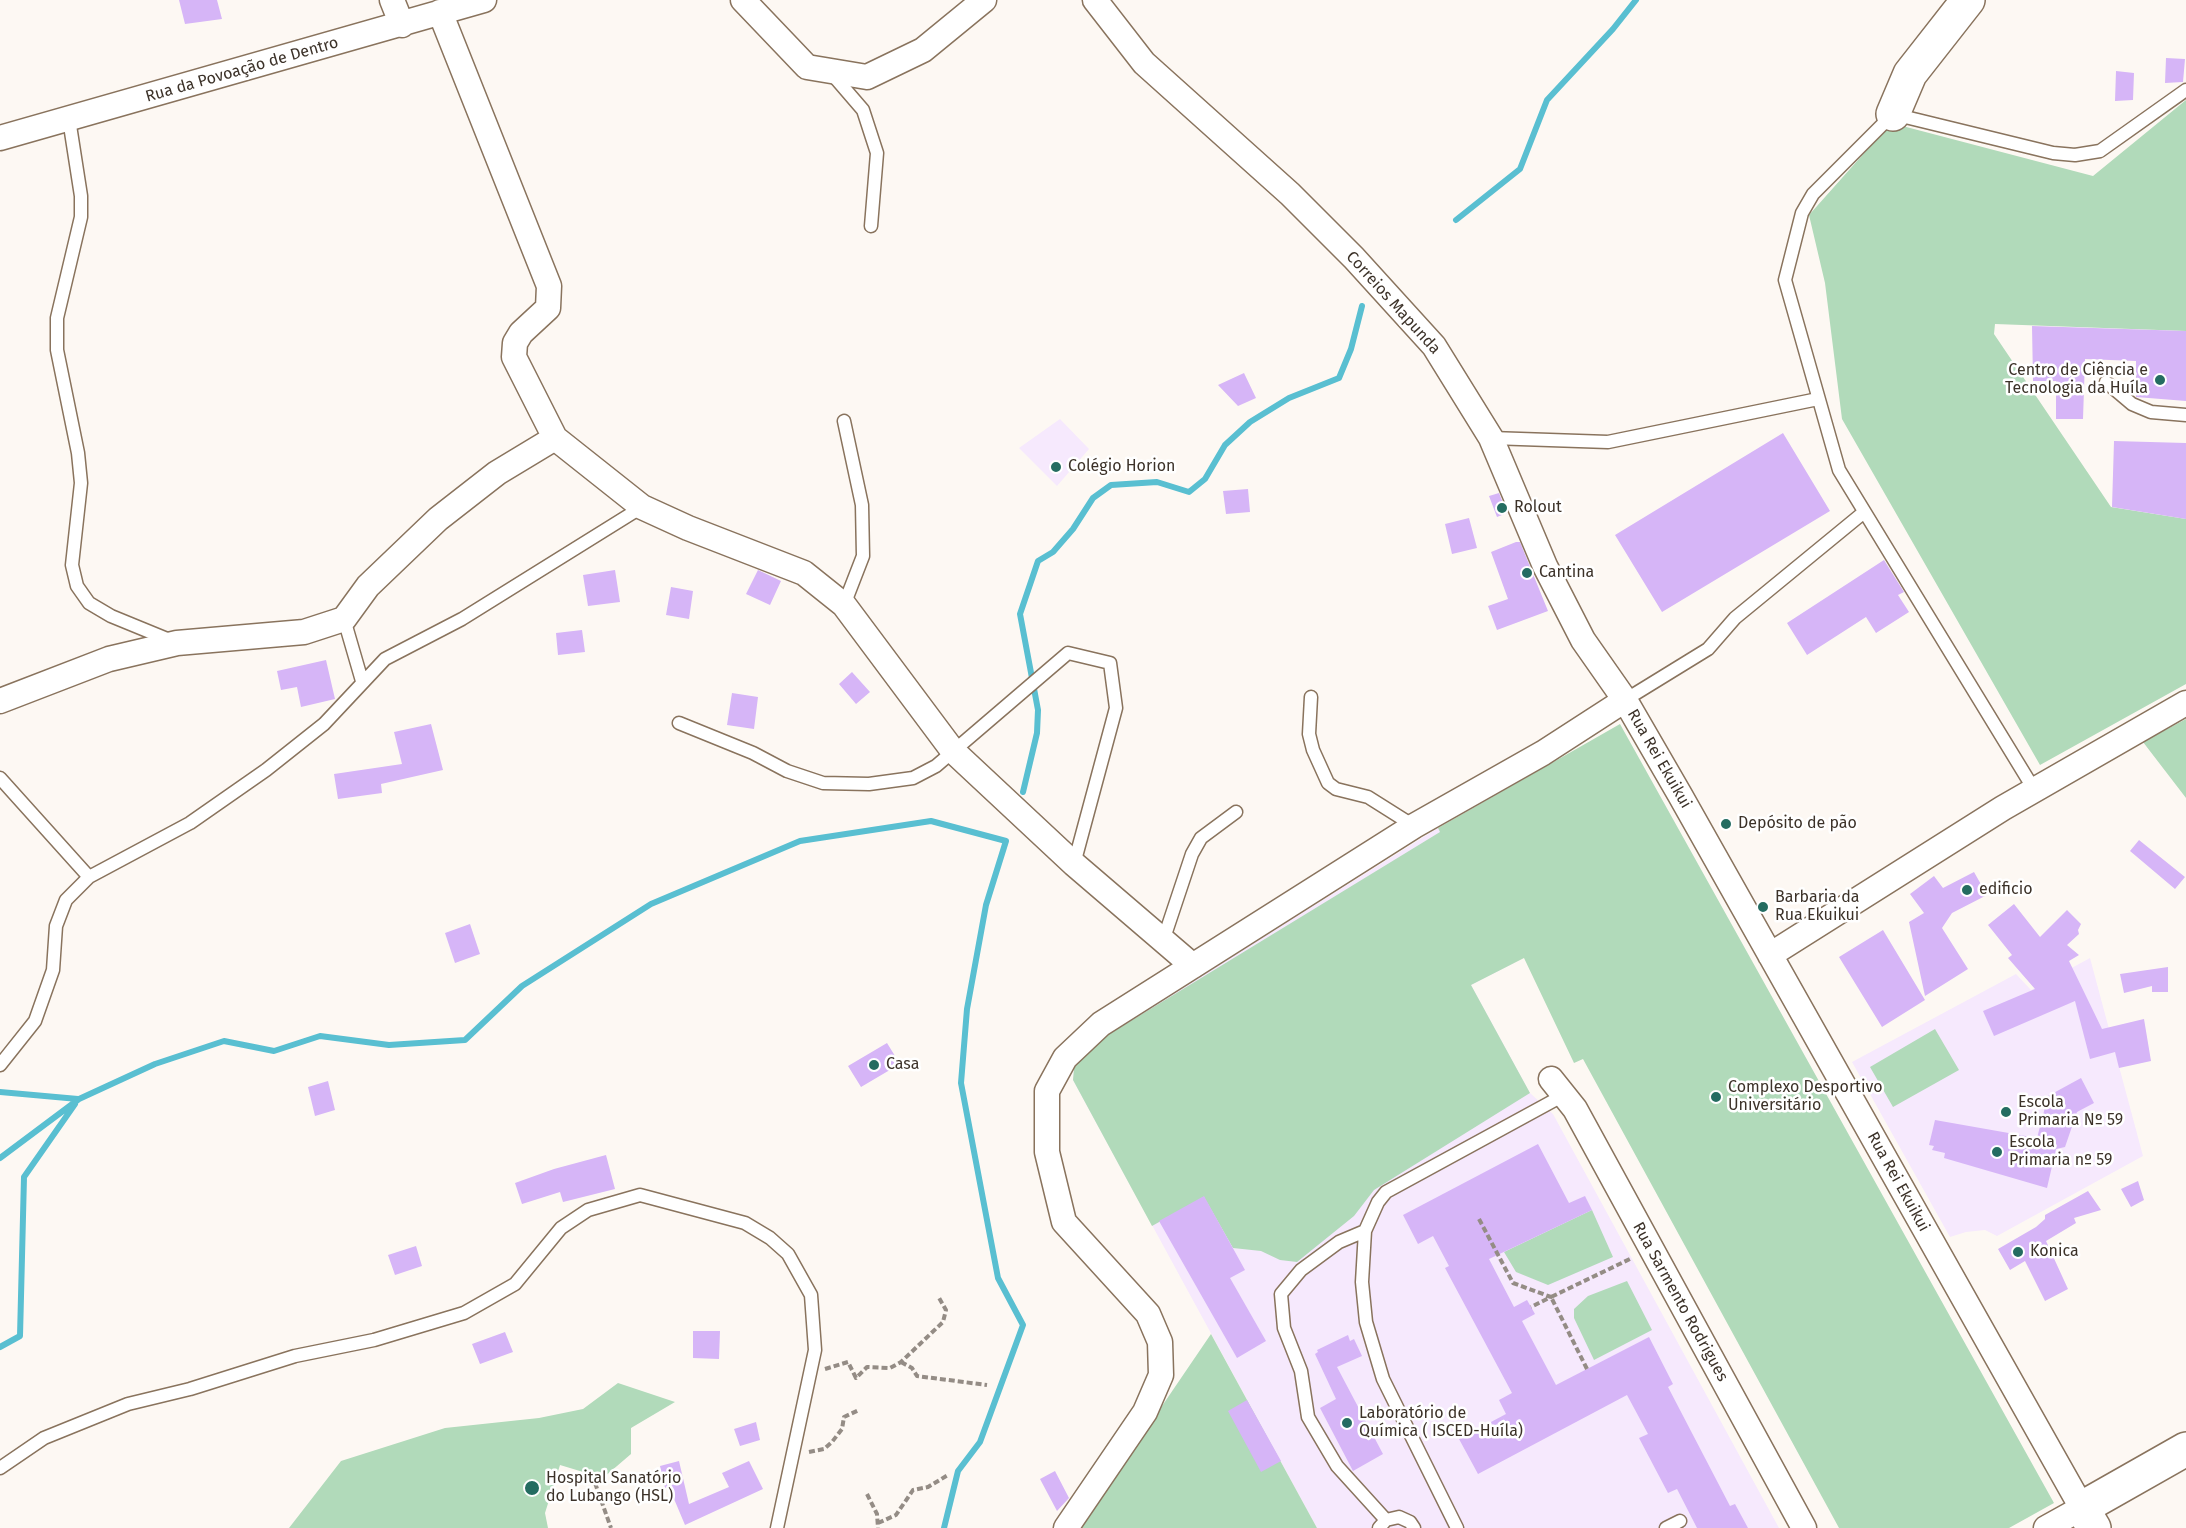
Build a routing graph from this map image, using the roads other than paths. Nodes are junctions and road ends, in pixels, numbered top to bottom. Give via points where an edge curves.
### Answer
1 (392, 0) edge
2 (483, 0) edge
3 (743, 0) edge
4 (984, 0) edge
5 (1095, 0) edge
6 (1968, 0) edge
7 (440, 12) junction
8 (402, 25) junction
9 (829, 70) junction
10 (2186, 90) edge
11 (1893, 114) junction
12 (69, 119) junction
13 (0, 138) edge
14 (871, 226) dead end
15 (2106, 382) dead end
16 (1818, 399) junction
17 (2186, 414) edge
18 (844, 420) dead end
19 (555, 438) junction
20 (1491, 438) junction
21 (642, 507) junction
22 (1863, 513) junction
23 (843, 605) junction
24 (344, 619) junction
25 (177, 643) junction
26 (362, 681) junction
27 (1311, 697) dead end
28 (1625, 700) junction
29 (0, 701) edge
30 (2186, 703) edge
31 (679, 723) dead end
32 (952, 751) junction
33 (0, 778) edge
34 (2035, 791) junction
35 (1236, 812) dead end
36 (1414, 826) junction
37 (1074, 864) junction
38 (89, 877) junction
39 (1163, 941) junction
40 (1770, 955) junction
41 (1193, 966) junction
42 (0, 1065) edge
43 (1557, 1087) joint
44 (1365, 1231) junction
45 (2186, 1449) edge
46 (0, 1468) edge
47 (2088, 1518) edge
48 (1680, 1521) dead end
49 (1382, 1524) edge
50 (1800, 1527) edge
51 (777, 1528) edge
52 (1065, 1528) edge
53 (1414, 1528) edge
54 (1457, 1528) edge
55 (1666, 1528) edge
56 (2046, 1528) edge

1 - 8 street
2 - 7 street, Rua da Povoação de Dentro
3 - 9 street via 807,67
4 - 9 street via 923,50 867,77
5 - 20 street, Correios Mapunda via 1144,63 1290,194 1434,346
6 - 11 street via 1910,74
7 - 8 street, Rua da Povoação de Dentro
7 - 19 street via 549,286 548,308 521,333 514,357
8 - 12 street, Rua da Povoação de Dentro
9 - 14 lane via 863,110 877,153
10 - 11 lane via 2100,151 2075,155
11 - 16 lane via 1813,194 1802,213 1785,280
12 - 13 street, Rua da Povoação de Dentro
12 - 25 lane via 81,217 57,318 57,339 81,483 72,564 77,586 89,603
15 - 17 lane via 2132,404 2151,412
16 - 20 lane via 1608,442
16 - 22 lane via 1839,470
18 - 23 lane via 862,504 863,556
19 - 21 street
19 - 24 street via 497,473 438,519 368,586
20 - 28 street, Correios Mapunda via 1545,566 1583,640
21 - 23 street via 804,573
21 - 26 lane via 462,619 385,659
22 - 28 lane via 1735,618 1708,649
22 - 34 lane
23 - 32 street
24 - 25 street via 304,632
24 - 26 lane
25 - 29 street via 109,659
26 - 38 lane via 324,724 266,771 190,823
27 - 36 lane via 1313,750 1328,783 1375,801
28 - 36 street via 1543,753
28 - 40 street, Rua Rei Ekuikui
30 - 34 street
31 - 32 lane via 823,783 869,784 913,778 936,766
32 - 37 street
32 - 37 lane via 1068,653 1110,663 1116,708
33 - 38 lane
34 - 40 street
35 - 39 lane via 1201,838
36 - 41 street
37 - 39 street
38 - 42 lane via 66,900 56,926 53,970 35,1021
39 - 41 street
40 - 47 street, Rua Rei Ekuikui
41 - 52 street via 1101,1024 1065,1058 1047,1090 1047,1152 1064,1222 1148,1314 1160,1342 1161,1375 1145,1412
43 - 44 lane via 1386,1192 1377,1202
43 - 50 street, Rua Sarmento Rodrigues via 1575,1109
44 - 49 lane via 1340,1242 1300,1270 1281,1294 1284,1329 1301,1371 1308,1417 1337,1466
44 - 54 lane via 1362,1282 1366,1322 1383,1379
45 - 47 street
46 - 51 lane via 44,1438 128,1404 464,1313 515,1284 561,1228 588,1210 640,1195 745,1223 788,1254 811,1295 815,1350
47 - 56 street
48 - 55 lane
49 - 53 lane via 1399,1517

